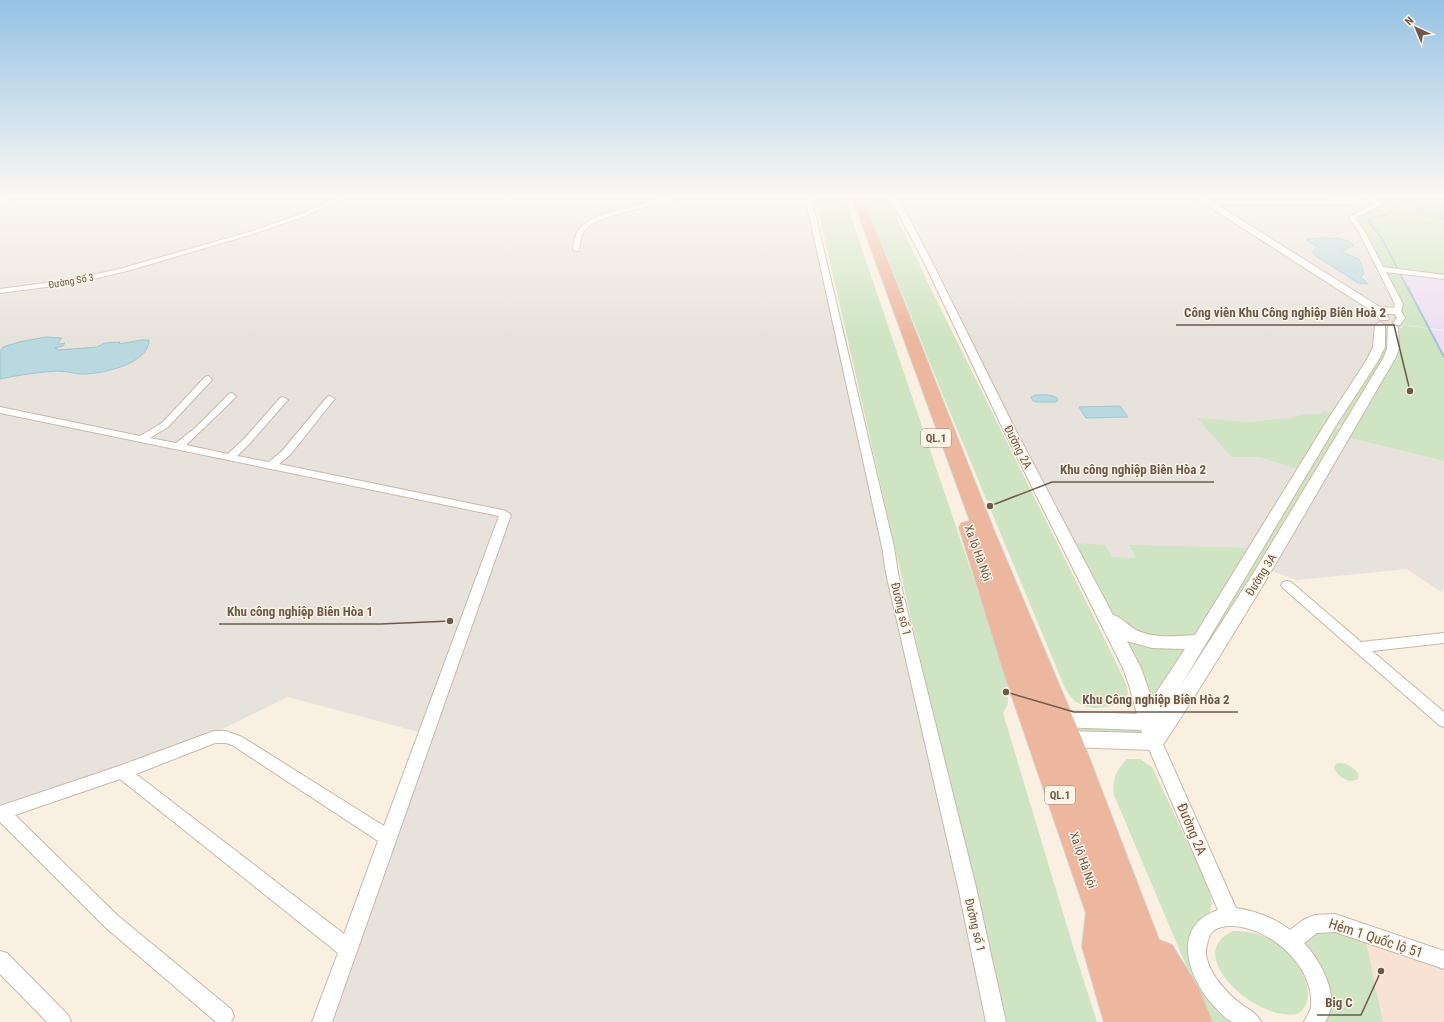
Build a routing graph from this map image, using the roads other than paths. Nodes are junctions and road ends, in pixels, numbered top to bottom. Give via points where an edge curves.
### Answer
1 (215, 244) edge
2 (577, 244) edge
3 (819, 244) edge
4 (868, 244) edge
5 (875, 244) edge
6 (918, 244) edge
7 (1266, 244) edge
8 (1369, 244) edge
9 (576, 250) dead end
10 (1385, 270) junction
11 (1444, 277) edge
12 (0, 291) edge
13 (1397, 311) junction
14 (1384, 320) junction
15 (208, 378) dead end
16 (232, 396) dead end
17 (330, 399) dead end
18 (283, 400) dead end
19 (0, 410) edge
20 (1331, 424) junction
21 (1348, 429) junction
22 (141, 439) junction
23 (178, 447) junction
24 (230, 457) junction
25 (271, 466) junction
26 (1287, 585) dead end
27 (1100, 609) junction
28 (1444, 638) edge
29 (1200, 640) junction
30 (1359, 648) junction
31 (1444, 721) edge
32 (1148, 722) junction
33 (1064, 729) junction
34 (1154, 742) junction
35 (122, 772) junction
36 (1, 813) edge
37 (388, 838) junction
38 (1116, 909) junction
39 (1230, 916) junction
40 (1290, 943) junction
41 (348, 949) junction
42 (0, 960) edge
43 (1444, 960) edge
44 (1149, 1012) edge
45 (224, 1016) dead end
46 (61, 1022) edge
47 (322, 1022) edge
48 (996, 1022) edge
49 (1194, 1022) edge
50 (1251, 1022) edge
51 (1314, 1022) edge

1 - 12 street, Đường Số 3 via 125,270 76,281
2 - 9 street
3 - 48 street, Đường số 1 via 892,574 977,930
4 - 38 highway, Xa lộ Hà Nội / QL.1 via 987,578 1019,679
5 - 33 highway, Xa lộ Hà Nội / QL.1 via 985,533
6 - 27 street, Đường 2A
7 - 14 street via 1363,309
8 - 10 street
10 - 11 street
10 - 13 street via 1400,306
13 - 14 street
13 - 14 street via 1401,318
14 - 20 street, Đường 3A via 1379,347 1372,361
14 - 21 street, Đường 3A via 1393,348
15 - 22 street via 165,424
16 - 23 street
17 - 25 street via 295,443
18 - 24 street
19 - 22 street
20 - 21 street
20 - 29 street, Đường 3A
21 - 34 street, Đường 3A via 1264,570
22 - 23 street
23 - 24 street
24 - 25 street
25 - 37 street via 505,515
26 - 30 street
27 - 29 street via 1121,630 1137,638 1170,644
27 - 32 street, Đường 2A via 1139,685
28 - 30 street
29 - 32 street, Đường 3A
30 - 31 street
32 - 33 street
32 - 34 street, Đường 2A
33 - 34 street
33 - 38 highway, Xa lộ Hà Nội / QL.1
34 - 39 street, Đường 2A
35 - 36 street
35 - 37 street via 214,737 226,737 238,741
35 - 41 street
36 - 45 street via 111,921
37 - 41 street
38 - 44 highway, Xa lộ Hà Nội / QL.1
38 - 44 highway, Xa lộ Hà Nội / QL.1 via 1100,946
38 - 49 highway, Xa lộ Hà Nội / QL.1 via 1186,1002
39 - 40 street via 1260,923
39 - 50 street via 1213,920 1202,929 1197,943 1198,961 1206,981 1221,1000
40 - 43 street, Hẻm 1 Quốc lộ 51 via 1312,924 1323,921
40 - 51 street via 1316,976 1321,994 1321,1010
41 - 47 street
42 - 46 street

